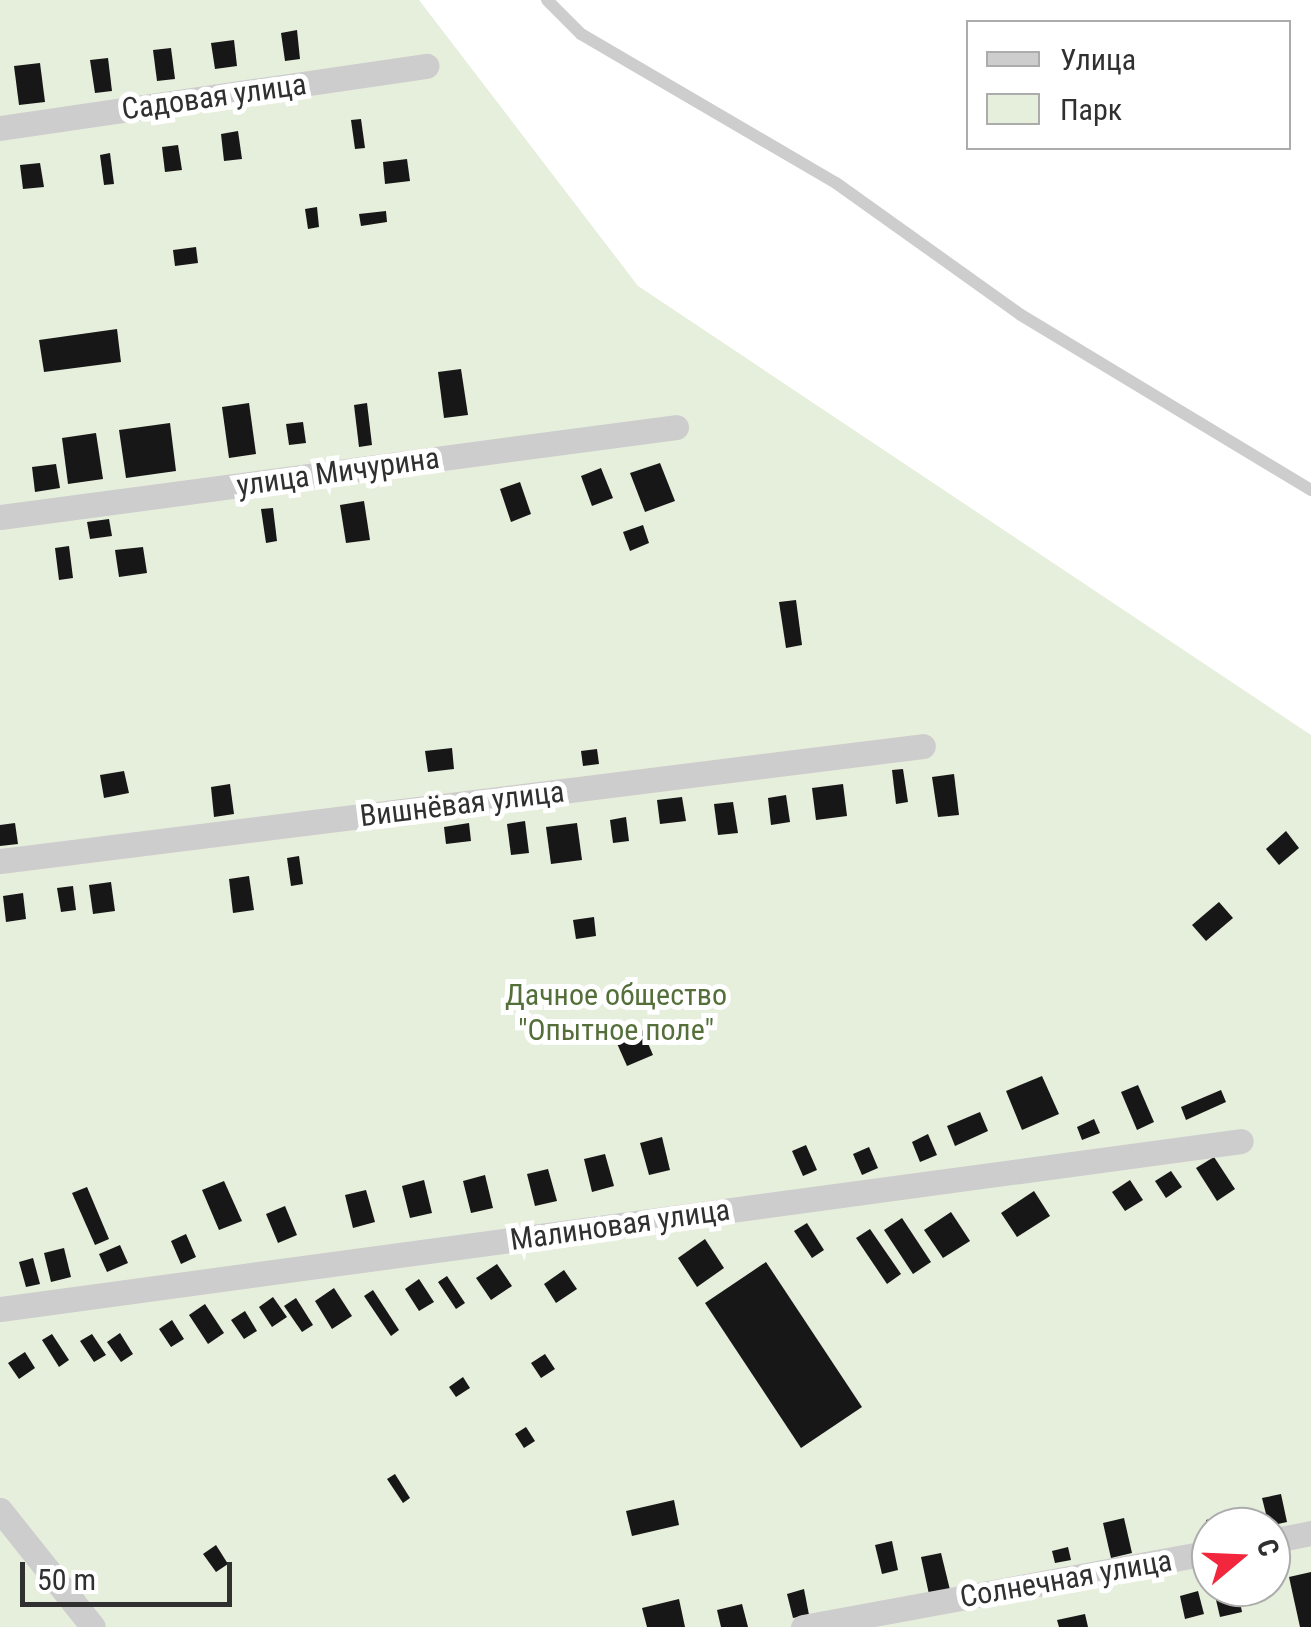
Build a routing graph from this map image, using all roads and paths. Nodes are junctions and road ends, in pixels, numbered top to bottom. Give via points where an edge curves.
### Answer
1 (547, 0) edge
2 (427, 66) dead end
3 (0, 128) edge
4 (676, 426) dead end
5 (1311, 490) edge
6 (0, 517) edge
7 (923, 746) dead end
8 (0, 861) edge
9 (1240, 1141) dead end
10 (0, 1309) edge
11 (0, 1510) edge
12 (1191, 1556) edge
13 (93, 1627) edge
14 (804, 1627) edge

1 - 5 lane via 581,34 836,184 1021,315
2 - 3 street, Садовая улица
4 - 6 street, улица Мичурина
7 - 8 street, Вишнёвая улица
9 - 10 street, Малиновая улица
11 - 13 street
12 - 14 street, Солнечная улица

